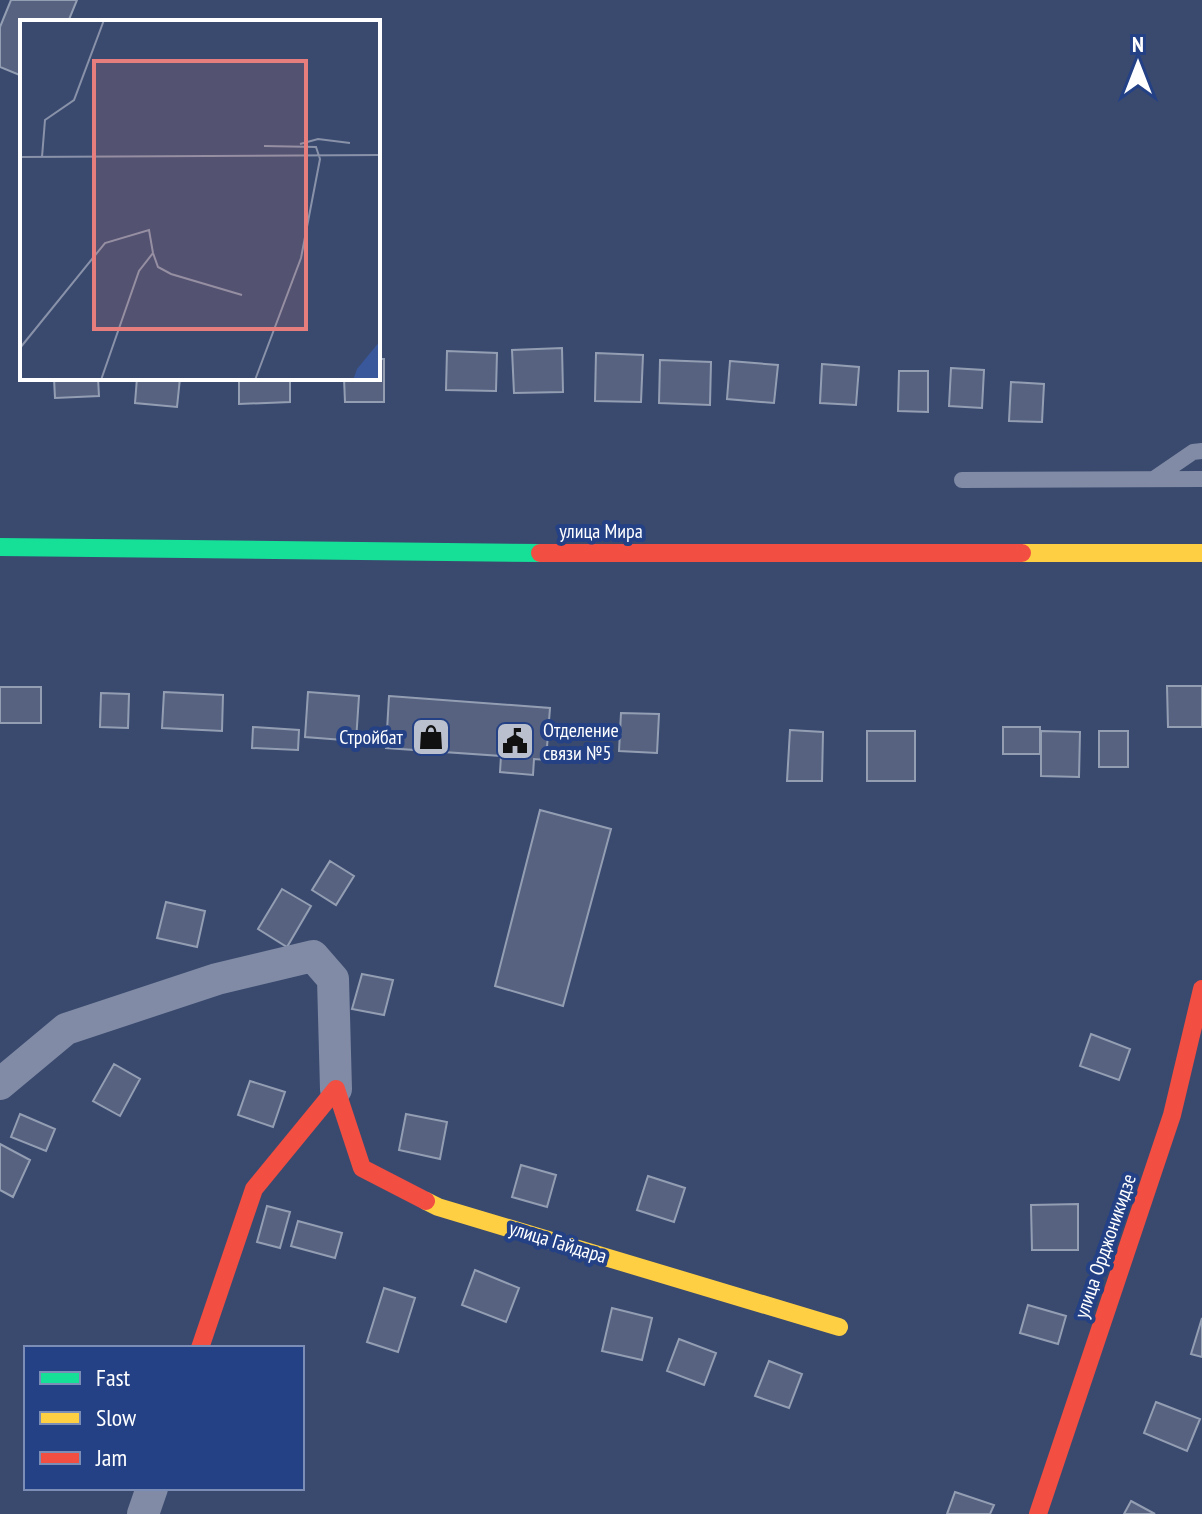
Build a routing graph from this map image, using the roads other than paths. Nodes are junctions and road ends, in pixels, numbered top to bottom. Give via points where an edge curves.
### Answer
1 (1202, 451) edge
2 (1153, 479) junction
3 (1202, 479) edge
4 (962, 480) dead end
5 (0, 547) edge
6 (1202, 553) edge
7 (1202, 989) edge
8 (0, 1084) edge
9 (336, 1089) junction
10 (839, 1327) dead end
11 (201, 1346) edge
12 (151, 1490) edge
13 (143, 1514) edge
14 (1038, 1514) edge

1 - 2 lane
2 - 3 lane
2 - 4 lane
5 - 6 street, улица Мира
7 - 14 street, улица Орджоникидзе via 1172,1115
8 - 9 street, улица Гайдара via 66,1029 217,979 313,956 333,979
9 - 10 street, улица Гайдара via 362,1168 438,1207
9 - 11 street via 254,1189
12 - 13 street

